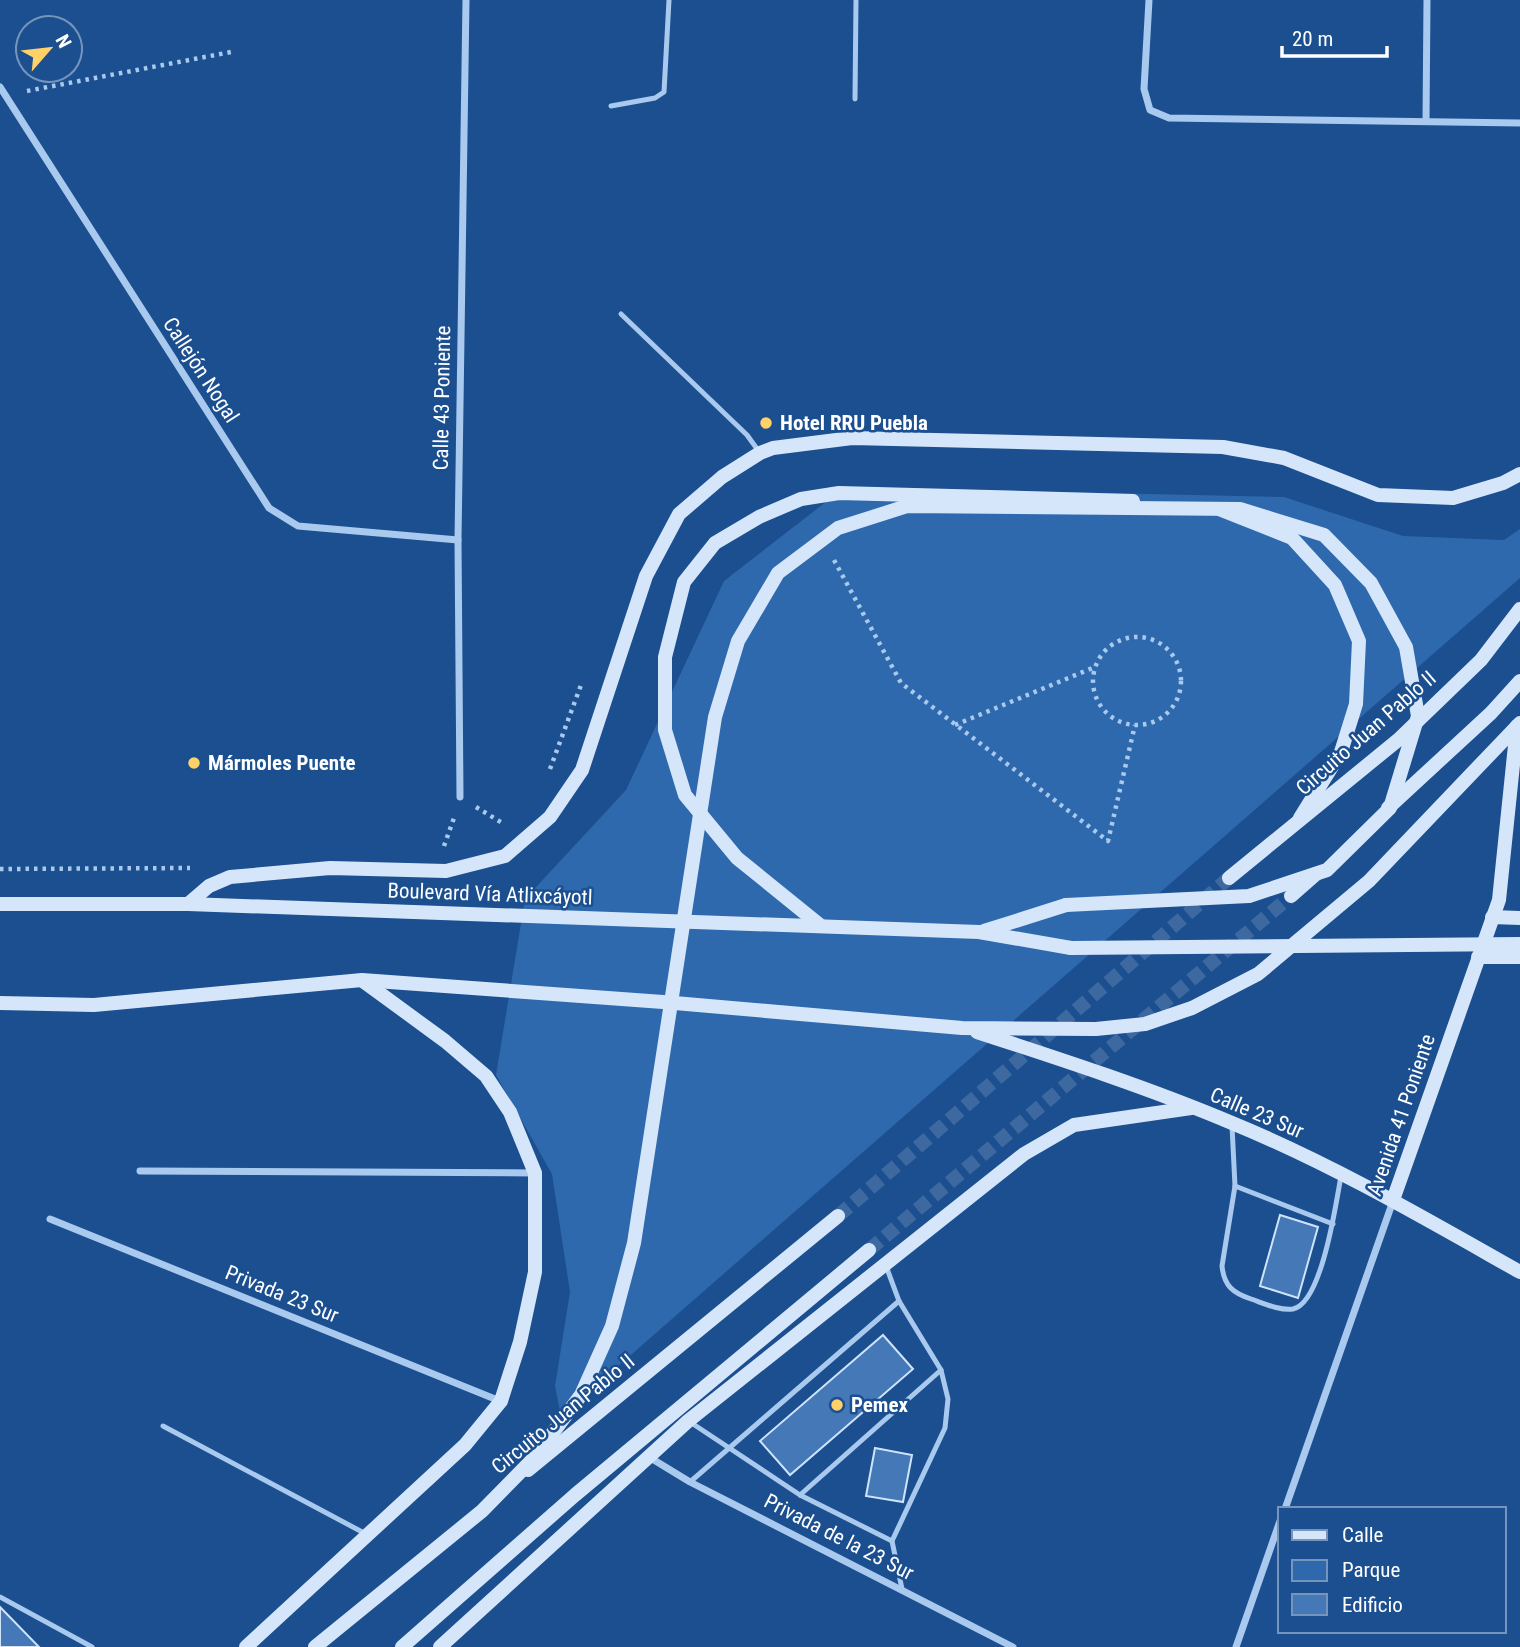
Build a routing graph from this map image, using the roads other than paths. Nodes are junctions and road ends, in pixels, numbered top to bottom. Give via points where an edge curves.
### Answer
1 (466, 0) edge
2 (669, 0) edge
3 (856, 0) edge
4 (1149, 0) edge
5 (1427, 0) edge
6 (0, 87) edge
7 (855, 99) dead end
8 (611, 106) dead end
9 (1426, 121) junction
10 (1520, 123) edge
11 (621, 314) dead end
12 (760, 453) junction
13 (1520, 474) edge
14 (458, 540) junction
15 (1520, 609) edge
16 (1520, 681) edge
17 (1519, 725) edge
18 (460, 797) road end
19 (1300, 818) junction
20 (1229, 878) tunnel mouth
21 (1292, 896) tunnel mouth
22 (0, 904) edge
23 (188, 904) junction
24 (1492, 917) junction
25 (1520, 918) edge
26 (821, 926) junction
27 (979, 932) junction
28 (1520, 944) edge
29 (1478, 957) junction
30 (1520, 957) edge
31 (362, 980) junction
32 (0, 1003) edge
33 (962, 1028) junction
34 (1191, 1108) junction
35 (1232, 1123) junction
36 (140, 1171) dead end
37 (535, 1173) junction
38 (1341, 1174) junction
39 (1235, 1186) junction
40 (1393, 1200) junction
41 (838, 1216) tunnel mouth
42 (50, 1219) dead end
43 (1333, 1224) junction
44 (869, 1250) tunnel mouth
45 (885, 1264) junction
46 (1520, 1272) edge
47 (899, 1301) junction
48 (941, 1370) junction
49 (501, 1401) junction
50 (688, 1421) junction
51 (163, 1426) dead end
52 (726, 1447) junction
53 (649, 1457) junction
54 (690, 1482) junction
55 (800, 1495) junction
56 (1286, 1507) edge
57 (1278, 1527) edge
58 (366, 1534) junction
59 (892, 1541) junction
60 (902, 1589) junction
61 (0, 1597) edge
62 (92, 1647) edge
63 (246, 1647) edge
64 (316, 1647) edge
65 (402, 1647) edge
66 (440, 1647) edge
67 (1013, 1647) edge
68 (1236, 1647) edge

1 - 14 street, Calle 43 Poniente
2 - 8 lane via 664,92 656,98
3 - 7 lane
4 - 9 street via 1144,89 1150,110 1169,118
5 - 9 street
6 - 14 street, Callejón Nogal via 269,508 298,526
9 - 10 street
11 - 12 lane via 747,435
12 - 13 main road via 852,439 1223,447 1284,458 1378,495 1452,498
12 - 23 main road via 722,477 679,514 646,576 582,770 550,817 505,856 446,870 330,868 230,877 209,886
14 - 18 street, Calle 43 Poniente
15 - 19 main road, Circuito Juan Pablo II via 1481,660 1398,740
16 - 21 main road
17 - 24 main road, Avenida 41 Poniente via 1499,900
17 - 33 main road via 1369,881 1258,974 1192,1008 1145,1024 1096,1029
19 - 20 main road, Circuito Juan Pablo II
19 - 26 main road via 1341,752 1356,704 1359,641 1335,585 1292,538 1204,503 839,493 801,499 715,543 684,582 665,657 664,730 685,795 737,858
22 - 23 main road, Boulevard Vía Atlixcáyotl
23 - 26 main road, Boulevard Vía Atlixcáyotl
24 - 25 main road
24 - 29 main road, Avenida 41 Poniente
26 - 27 main road, Boulevard Vía Atlixcáyotl
27 - 28 main road, bridge via 1071,948
27 - 64 main road, bridge via 1066,905 1249,896 1327,870 1390,808 1418,716 1406,647 1371,583 1324,535 1240,509 907,506 838,528 778,573 738,641 715,717 634,1243 612,1326 580,1395 534,1458 482,1511
29 - 30 main road
29 - 40 main road, Avenida 41 Poniente
31 - 32 main road via 94,1005
31 - 33 main road
31 - 37 main road via 485,1076 510,1112
33 - 34 main road, Calle 23 Sur via 1104,1073
34 - 35 main road, Calle 23 Sur
34 - 45 main road via 1074,1125 1024,1154
35 - 38 main road, Calle 23 Sur
35 - 39 lane
36 - 37 street
37 - 49 main road via 535,1272
38 - 40 main road, Calle 23 Sur
38 - 43 lane
39 - 43 lane
39 - 43 lane via 1223,1279 1240,1295 1280,1308 1293,1309 1305,1302
40 - 46 main road, Calle 23 Sur
40 - 56 street, Avenida 41 Poniente
41 - 64 main road, Circuito Juan Pablo II
42 - 49 street, Privada 23 Sur
44 - 65 main road via 575,1495
45 - 47 lane
45 - 50 main road
47 - 48 lane
47 - 52 lane
48 - 55 lane
48 - 59 lane via 948,1399 945,1429
49 - 58 main road via 465,1445
50 - 52 lane
50 - 53 main road
51 - 58 lane
52 - 54 lane
52 - 55 lane
53 - 54 street, Privada de la 23 Sur
53 - 66 main road
54 - 60 street, Privada de la 23 Sur
55 - 59 lane
57 - 68 street
58 - 63 main road
59 - 60 lane
60 - 67 street, Privada de la 23 Sur
61 - 62 lane

